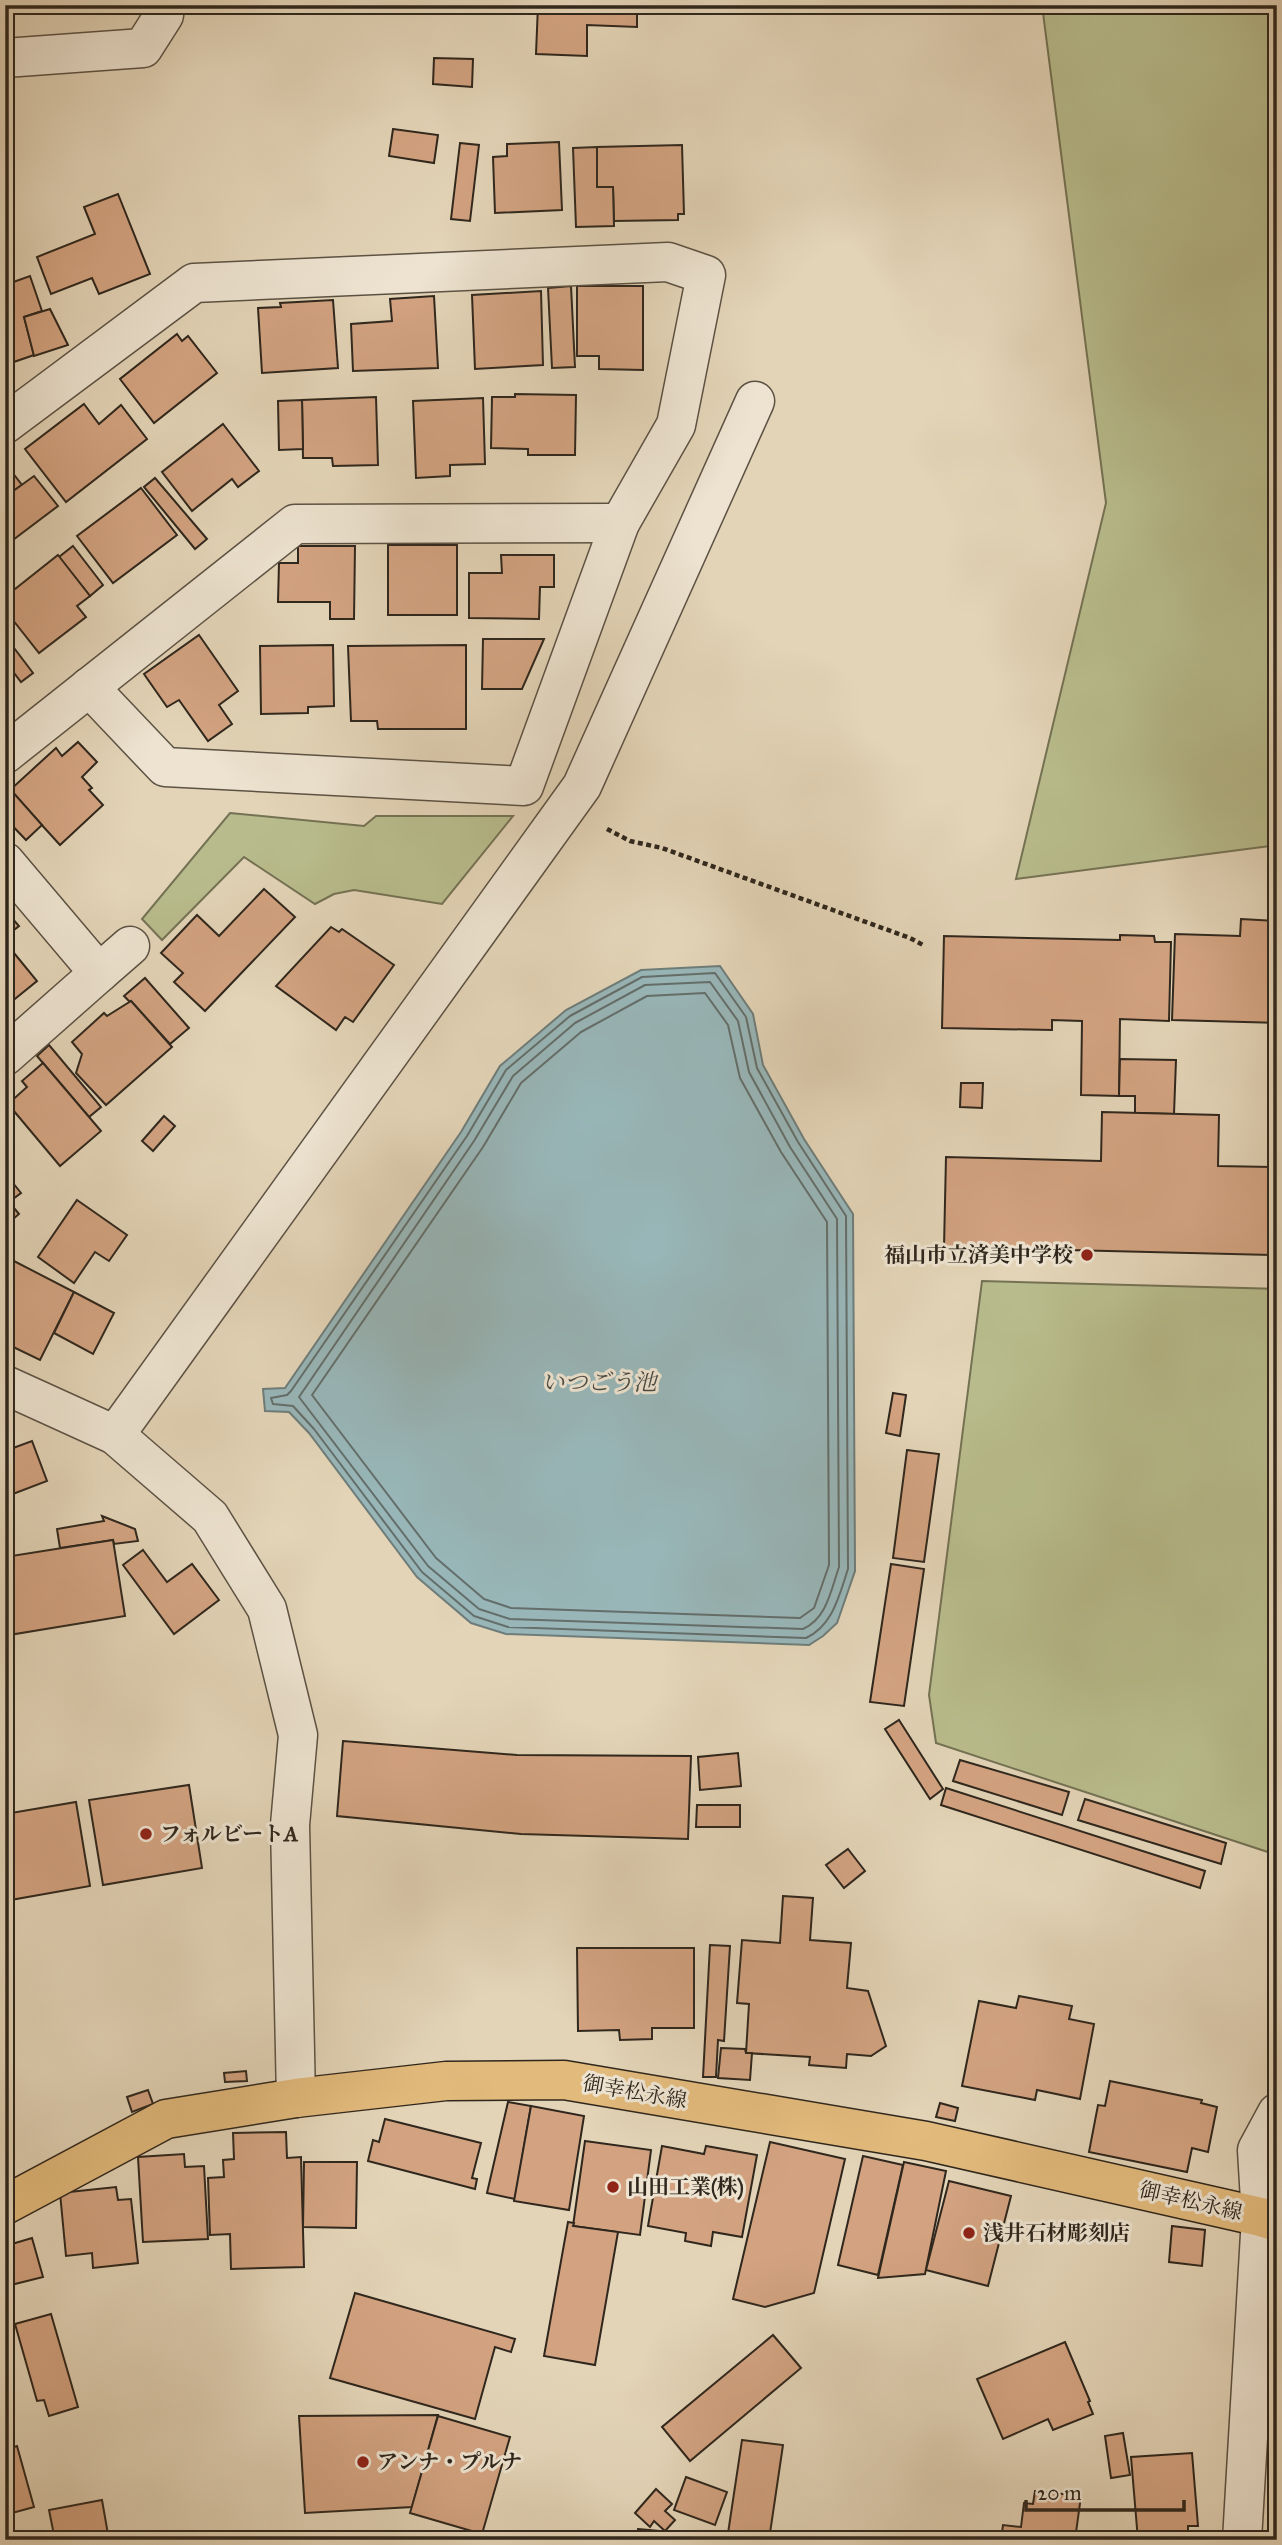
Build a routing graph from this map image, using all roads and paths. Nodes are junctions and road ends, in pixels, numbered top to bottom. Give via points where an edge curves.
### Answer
1 (164, 5) edge
2 (5, 58) edge
3 (755, 401) dead end
4 (5, 424) edge
5 (620, 523) junction
6 (89, 687) junction
7 (5, 754) edge
8 (565, 809) junction
9 (5, 862) edge
10 (923, 945) dead end
11 (130, 946) dead end
12 (99, 973) junction
13 (5, 1056) edge
14 (5, 1385) edge
15 (116, 1436) junction
16 (296, 2098) junction
17 (1277, 2113) edge
18 (5, 2205) edge
19 (1269, 2219) edge
20 (1242, 2540) edge

1 - 2 street via 164,15 143,48
3 - 8 street via 582,786
4 - 5 street via 194,283 668,262 706,275 676,425
5 - 6 street via 295,524
5 - 6 street via 524,786 166,767
6 - 7 street
8 - 10 path via 630,841
8 - 15 street
9 - 12 street
11 - 12 street
12 - 13 street
14 - 15 street
15 - 16 street via 210,1517 267,1609 298,1735 290,1825
16 - 18 main road, 御幸松永線 via 166,2119
16 - 19 main road, 御幸松永線 via 446,2081 565,2080 926,2141
17 - 19 street via 1257,2150
19 - 20 street

